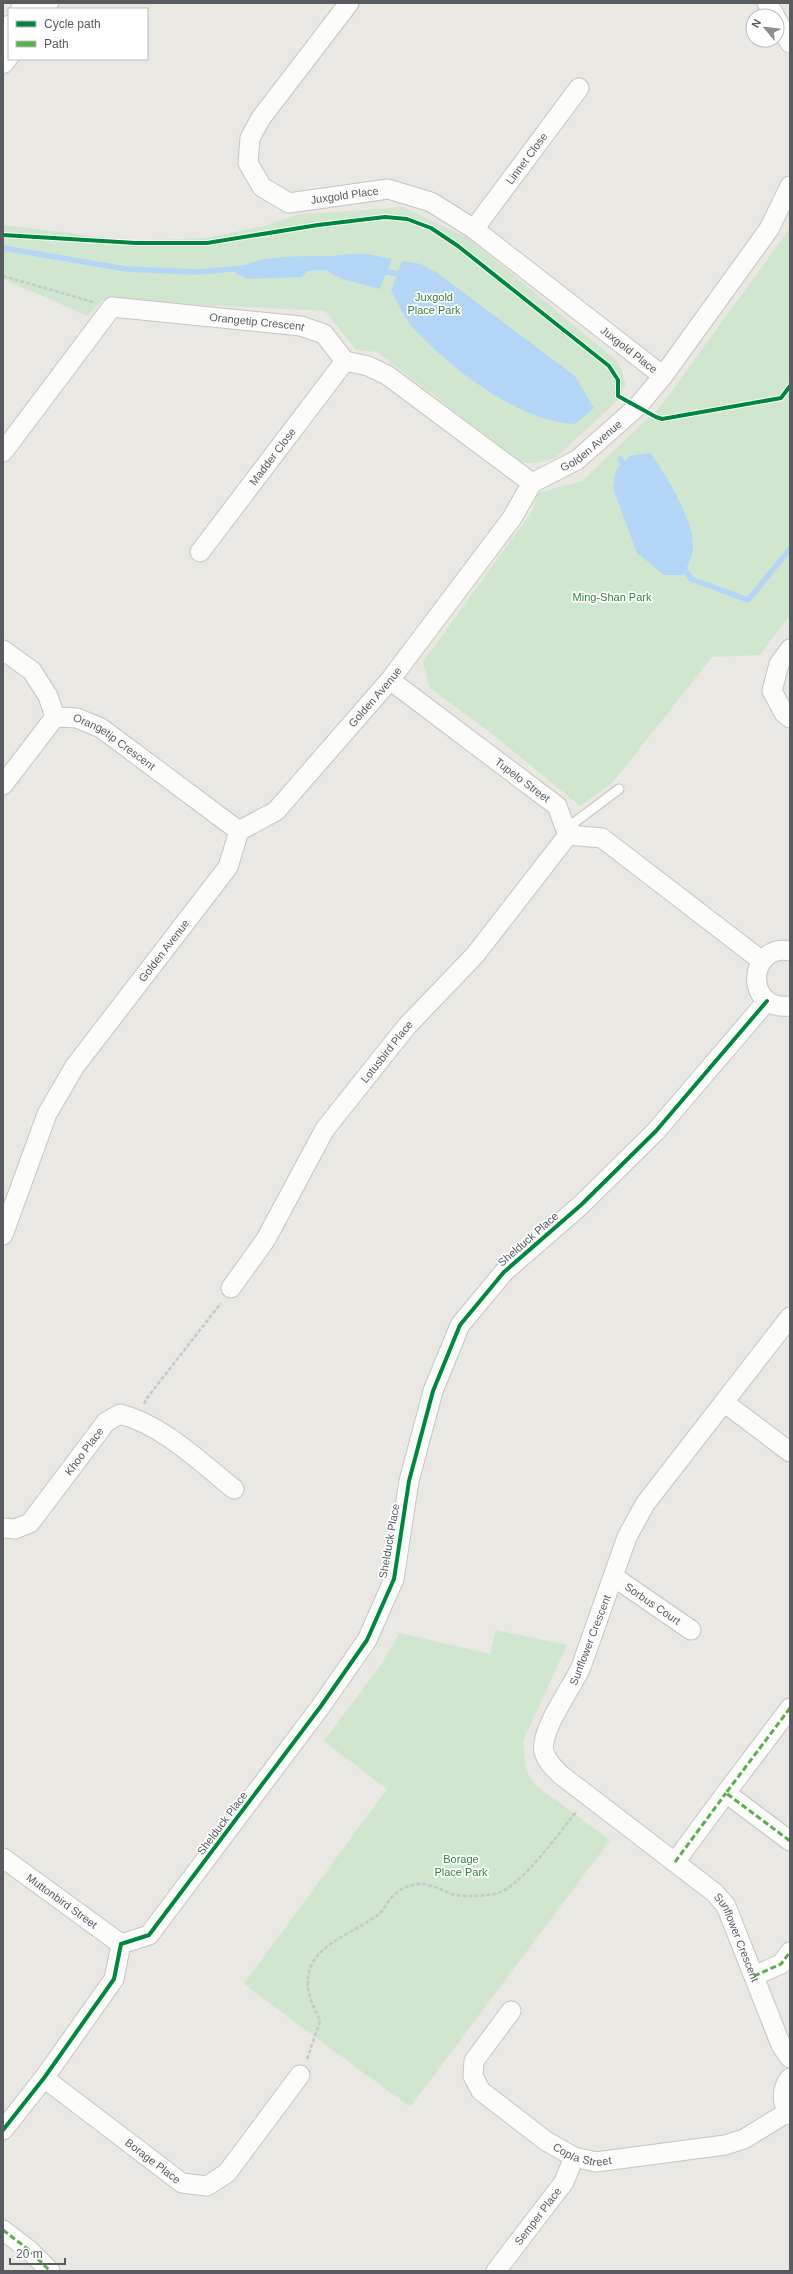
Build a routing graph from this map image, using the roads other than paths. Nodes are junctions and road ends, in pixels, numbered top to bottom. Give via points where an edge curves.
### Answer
1 (349, 3) edge
2 (785, 34) edge
3 (790, 43) edge
4 (579, 88) dead end
5 (790, 186) edge
6 (474, 229) junction
7 (345, 361) junction
8 (663, 376) junction
9 (3, 452) edge
10 (532, 483) junction
11 (200, 552) dead end
12 (790, 649) edge
13 (3, 650) edge
14 (390, 680) junction
15 (54, 717) junction
16 (790, 718) edge
17 (3, 785) edge
18 (619, 789) dead end
19 (239, 831) junction
20 (568, 835) junction
21 (790, 951) edge
22 (762, 961) junction
23 (767, 1001) junction
24 (790, 1006) edge
25 (3, 1235) edge
26 (231, 1288) road end
27 (790, 1317) edge
28 (725, 1403) junction
29 (790, 1452) edge
30 (234, 1489) dead end
31 (3, 1528) edge
32 (614, 1577) junction
33 (691, 1630) dead end
34 (790, 1708) edge
35 (726, 1793) junction
36 (790, 1841) edge
37 (3, 1858) edge
38 (675, 1862) junction
39 (120, 1944) junction
40 (790, 1952) edge
41 (754, 1976) junction
42 (511, 2011) dead end
43 (790, 2058) edge
44 (300, 2074) road end
45 (44, 2078) junction
46 (790, 2078) edge
47 (789, 2113) edge
48 (3, 2130) edge
49 (574, 2157) junction
50 (3, 2230) edge
51 (50, 2271) edge
52 (496, 2271) edge

1 - 6 street, Juxgold Place via 261,118 250,138 248,163 262,186 289,203 388,190 431,202
2 - 3 street
4 - 6 street, Linnet Close
5 - 8 street, Golden Avenue via 769,229
6 - 8 street, Juxgold Place
7 - 9 street, Orangetip Crescent via 324,334 301,326 112,307
7 - 10 street via 368,366 387,375
7 - 11 street, Madder Close
8 - 10 street, Golden Avenue via 637,407 577,460
10 - 14 street, Golden Avenue via 512,518
12 - 16 street via 779,664 772,691 784,714
13 - 15 street, Orangetip Crescent via 32,671 48,696
14 - 19 street, Golden Avenue via 276,811
14 - 20 street, Tupelo Street via 557,806
15 - 17 street
15 - 19 street, Orangetip Crescent via 77,718 101,728
18 - 20 lane via 575,822
19 - 25 street, Golden Avenue via 228,867 75,1066 47,1114
20 - 22 street via 602,838
20 - 26 street, Lotusbird Place via 475,955 407,1026 325,1129 266,1239
21 - 22 street via 776,951
22 - 23 street via 756,977 757,986
23 - 24 street via 779,1006
23 - 39 street, Shelduck Place via 656,1131 581,1205 504,1272 460,1326 433,1391 409,1481 394,1579 366,1640 321,1706 149,1935
27 - 28 street, Sunflower Crescent
28 - 29 street
28 - 32 street, Sunflower Crescent via 645,1504 627,1536
30 - 31 street, Khoo Place via 175,1443 139,1419 120,1414 106,1422 30,1523 15,1529
32 - 33 street, Sorbus Court
32 - 38 street, Sunflower Crescent via 581,1667 548,1727 544,1752 549,1763 561,1775
34 - 35 street
35 - 36 street
35 - 38 street
37 - 39 street, Muttonbird Street
38 - 41 street, Sunflower Crescent via 710,1888 726,1906
39 - 45 street via 114,1979
40 - 41 street via 781,1964
41 - 43 street, Sunflower Crescent via 781,2045
42 - 49 street, Copla Street via 474,2062 473,2076 481,2090 546,2141
44 - 45 street, Borage Place via 227,2173 207,2186 182,2183
45 - 48 street
46 - 47 street via 783,2091 783,2100
47 - 49 street, Copla Street via 744,2139 725,2145 596,2162
49 - 52 street, Semper Place via 564,2182
50 - 51 street via 29,2250

